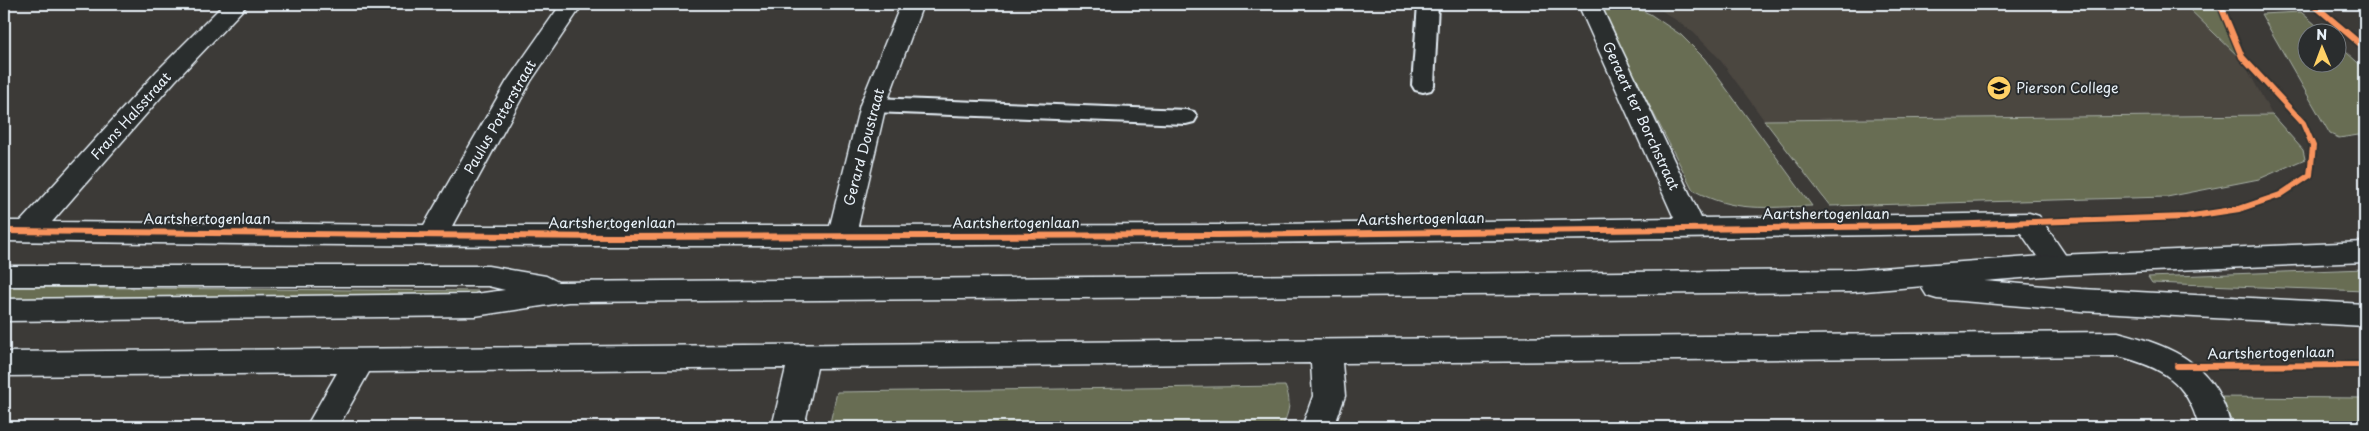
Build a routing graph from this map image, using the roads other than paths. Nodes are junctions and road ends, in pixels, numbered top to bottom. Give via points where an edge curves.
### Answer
1 (238, 4) edge
2 (572, 4) edge
3 (912, 4) edge
4 (1428, 4) edge
5 (1589, 4) edge
6 (1423, 85) dead end
7 (873, 105) junction
8 (1186, 116) dead end
9 (1692, 228) junction
10 (16, 231) edge
11 (434, 233) junction
12 (842, 236) junction
13 (2365, 252) edge
14 (2058, 265) junction
15 (4, 276) edge
16 (1853, 281) junction
17 (568, 291) junction
18 (4, 310) edge
19 (2365, 314) edge
20 (1326, 352) junction
21 (805, 355) junction
22 (360, 361) junction
23 (4, 364) edge
24 (322, 427) edge
25 (788, 427) edge
26 (1318, 427) edge
27 (2214, 427) edge

1 - 10 street, Frans Halsstraat
2 - 11 street, Paulus Potterstraat via 519,81
3 - 7 street, Gerard Doustraat
4 - 6 lane
5 - 9 street, Geraert ter Borchstraat
7 - 8 lane
7 - 12 street, Gerard Doustraat
9 - 12 street, Aartshertogenlaan
9 - 14 street, Aartshertogenlaan via 2029,223
10 - 11 street, Aartshertogenlaan
11 - 12 street, Aartshertogenlaan
13 - 14 street
14 - 16 street
15 - 17 street via 488,276
16 - 17 street
16 - 19 street via 2081,300
17 - 18 street via 475,305
20 - 21 street
20 - 26 street via 1329,396
20 - 27 street via 2118,344 2149,352 2176,366 2201,389 2212,412
21 - 22 street
21 - 25 street
22 - 23 street
22 - 24 street

